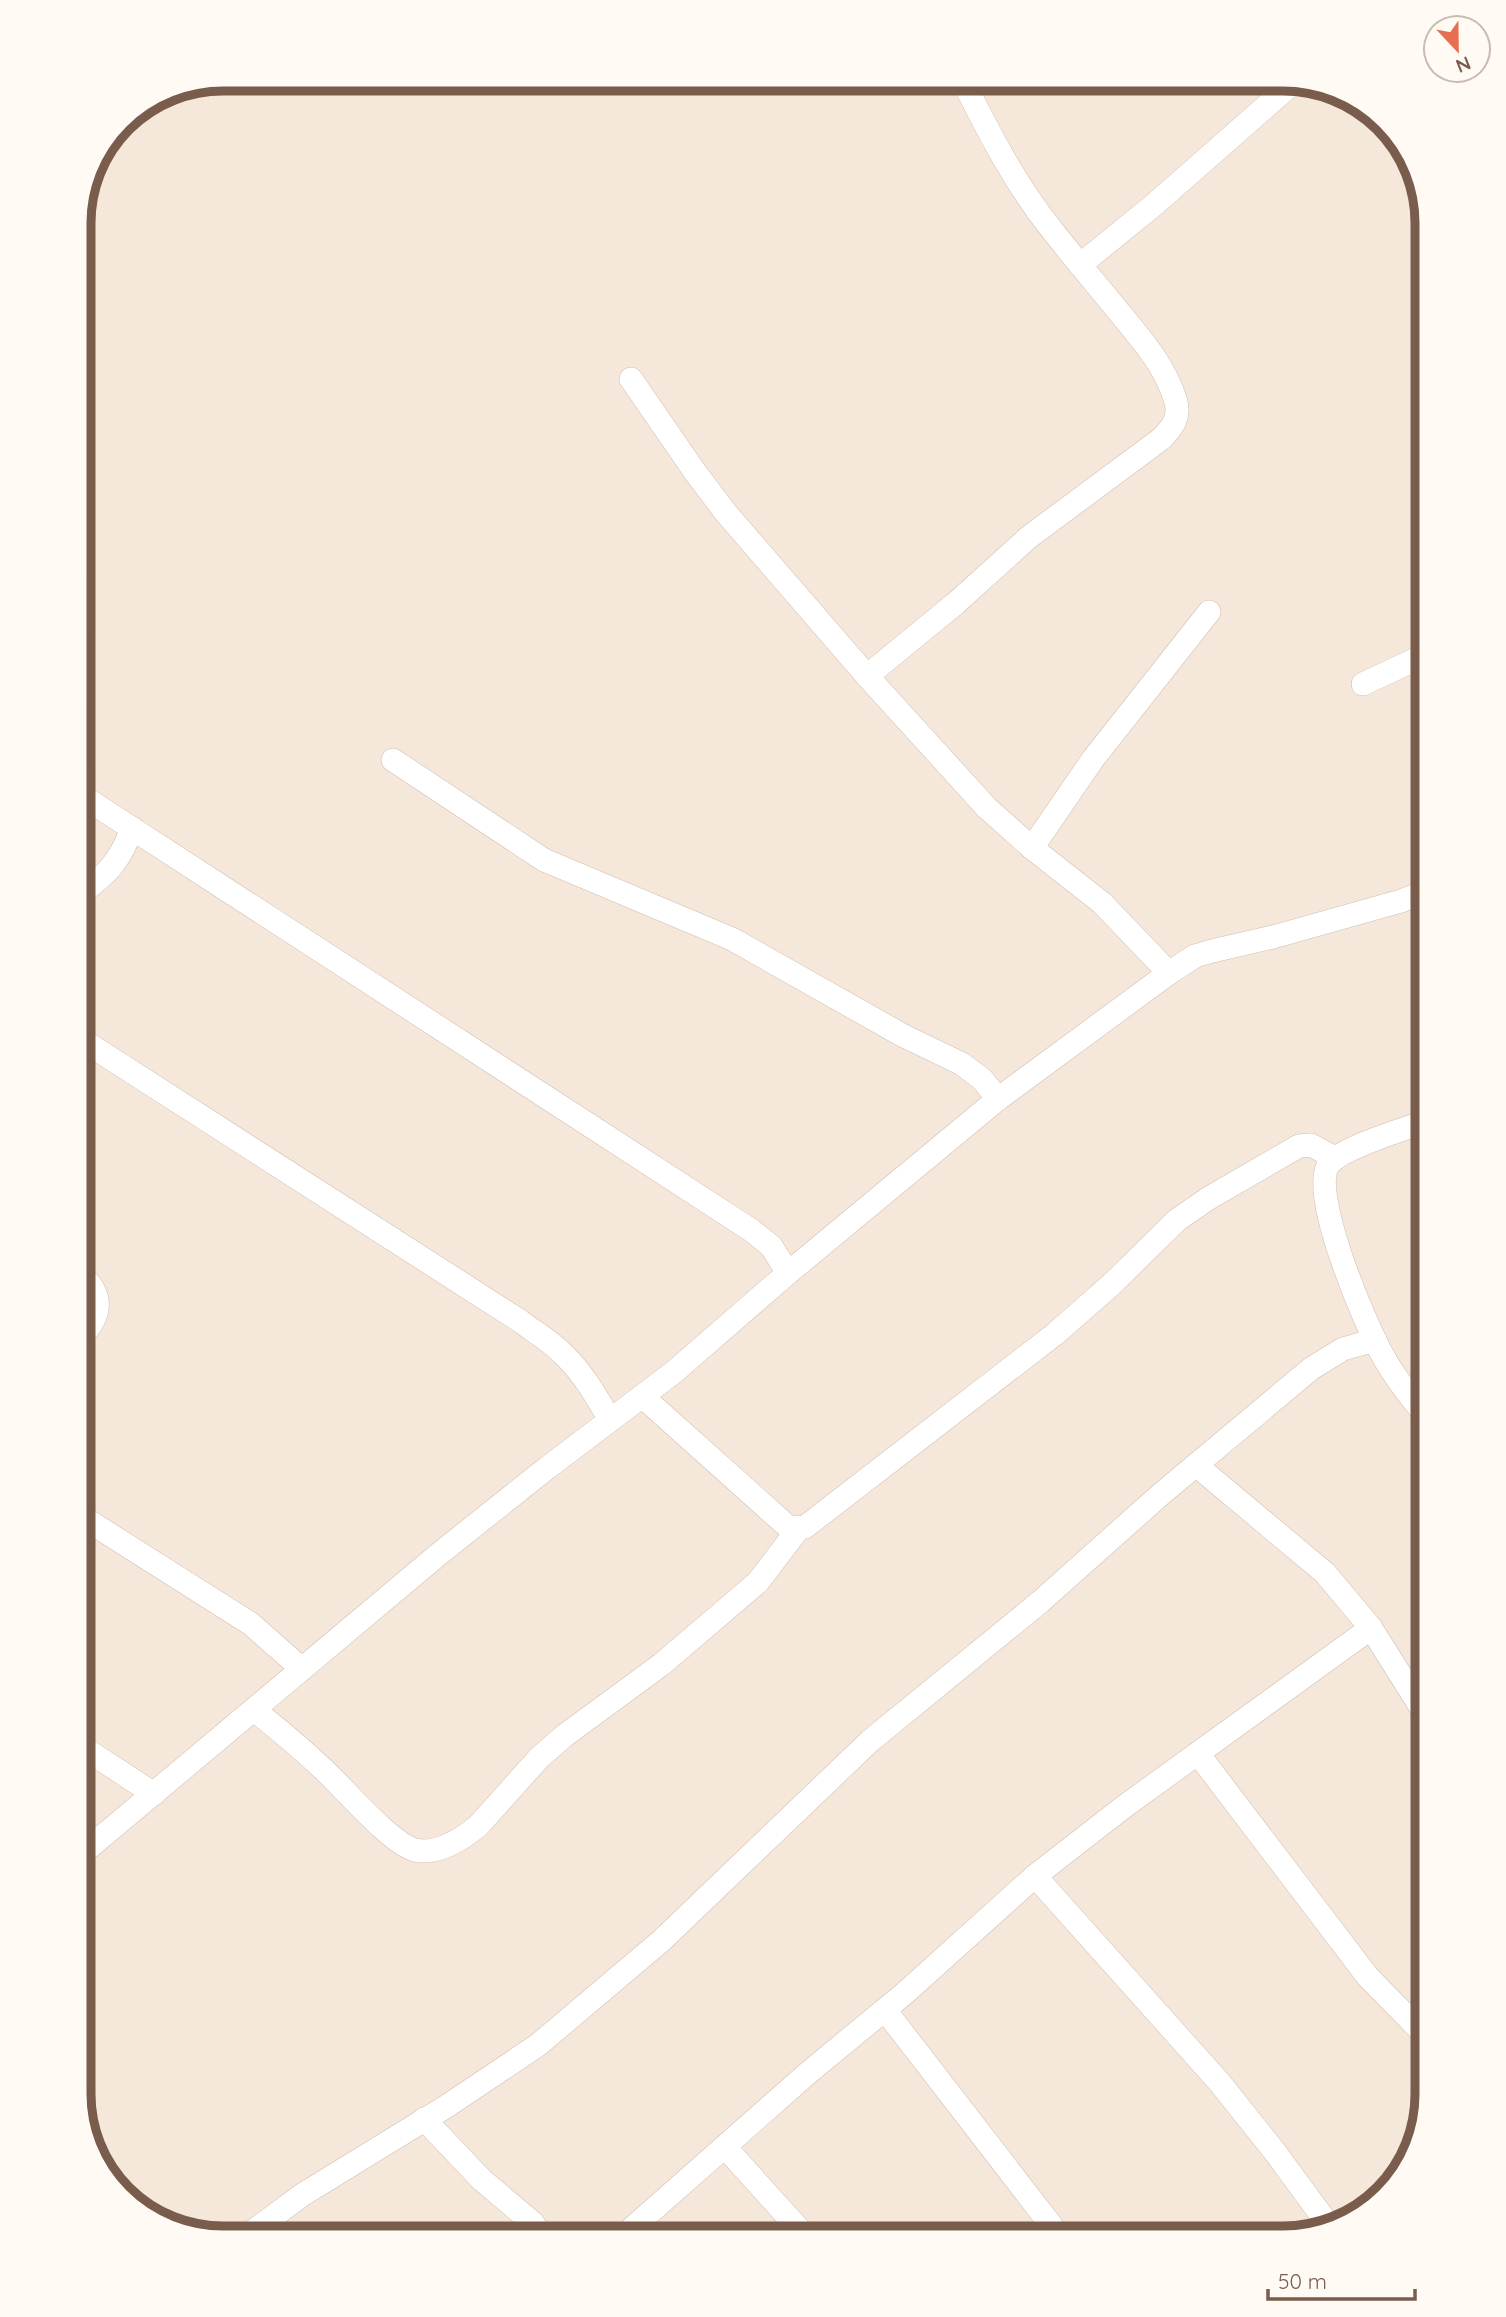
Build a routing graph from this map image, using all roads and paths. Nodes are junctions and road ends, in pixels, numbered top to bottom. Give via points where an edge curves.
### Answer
1 (968, 91) edge
2 (1283, 91) edge
3 (1080, 265) junction
4 (631, 379) dead end
5 (1209, 612) dead end
6 (1415, 660) edge
7 (867, 676) junction
8 (1363, 684) dead end
9 (393, 760) dead end
10 (91, 802) edge
11 (132, 828) junction
12 (1032, 848) junction
13 (91, 886) edge
14 (1415, 896) edge
15 (1169, 973) junction
16 (91, 1046) edge
17 (998, 1099) junction
18 (1415, 1126) edge
19 (1335, 1158) junction
20 (788, 1273) junction
21 (91, 1288) edge
22 (91, 1325) edge
23 (1375, 1340) junction
24 (643, 1397) junction
25 (1415, 1402) edge
26 (610, 1420) junction
27 (1196, 1465) junction
28 (91, 1523) edge
29 (799, 1528) junction
30 (1371, 1628) junction
31 (302, 1669) junction
32 (1415, 1698) edge
33 (254, 1710) junction
34 (91, 1753) edge
35 (1199, 1755) junction
36 (154, 1794) junction
37 (91, 1846) edge
38 (1035, 1876) junction
39 (885, 2010) junction
40 (1415, 2025) edge
41 (424, 2119) junction
42 (725, 2147) junction
43 (1324, 2219) edge
44 (260, 2226) edge
45 (535, 2226) edge
46 (635, 2226) edge
47 (796, 2226) edge
48 (1052, 2226) edge

1 - 3 street via 1020,184
2 - 3 street
3 - 7 street via 1161,367 1176,404 1174,423 1161,439 1029,537
4 - 7 street via 726,513
5 - 12 street via 1093,759
6 - 8 street
7 - 12 street via 987,808
9 - 17 street via 544,860 732,939 902,1035 962,1063
10 - 11 street
11 - 13 street via 117,862
11 - 20 street via 751,1230 771,1246
12 - 15 street via 1102,903
14 - 15 street via 1204,954
15 - 17 street
16 - 26 street via 529,1328 573,1365
17 - 20 street
18 - 19 street
19 - 23 street via 1324,1174 1326,1205 1349,1279
19 - 29 street via 1311,1145 1299,1146 1194,1207 1023,1360 817,1520
20 - 24 street
21 - 22 street via 97,1303
23 - 25 street
23 - 27 street via 1342,1349 1312,1368
24 - 26 street
24 - 29 street via 786,1525
26 - 31 street
27 - 30 street via 1325,1573
27 - 41 street via 1040,1602 870,1741 689,1916 583,2008 520,2057
28 - 31 street via 251,1624
29 - 33 street via 771,1568 744,1594 662,1664 564,1736 467,1836 435,1849 422,1851 403,1845
30 - 32 street
30 - 35 street
31 - 33 street
33 - 36 street
34 - 36 street
35 - 38 street
35 - 40 street via 1368,1977
36 - 37 street
38 - 39 street
38 - 43 street via 1220,2083
39 - 42 street
39 - 48 street
41 - 44 street via 302,2194
41 - 45 street
42 - 46 street
42 - 47 street

